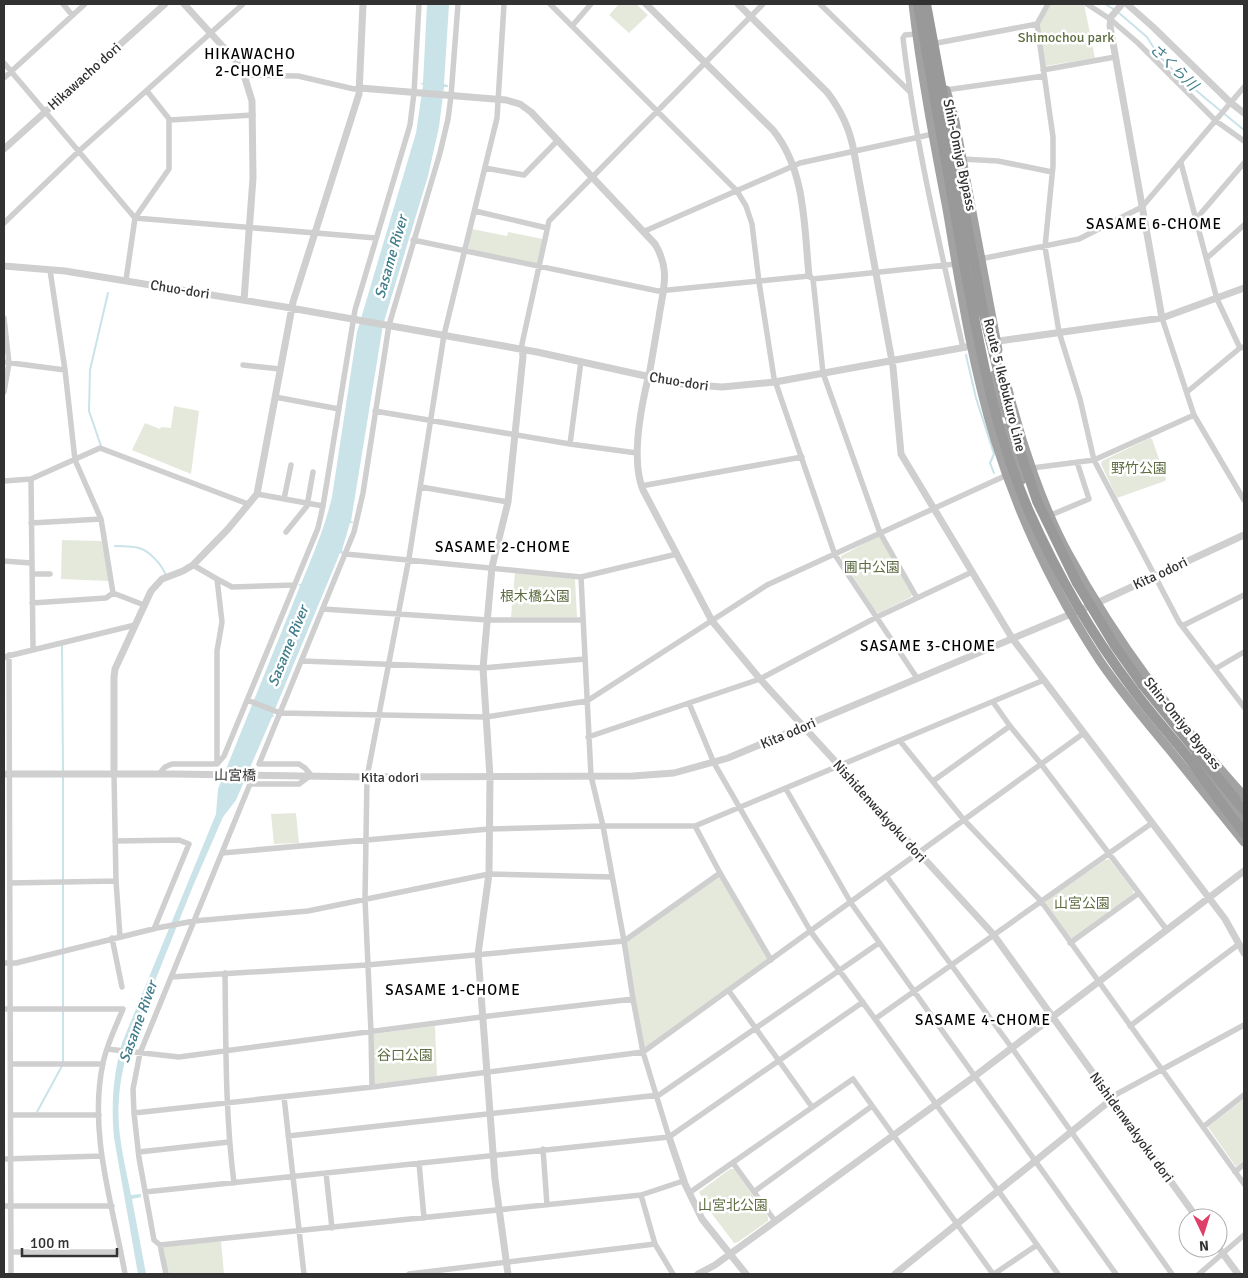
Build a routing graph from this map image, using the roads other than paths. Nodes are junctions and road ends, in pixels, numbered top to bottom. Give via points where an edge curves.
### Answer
1 (63, 4) edge
2 (85, 4) edge
3 (165, 4) edge
4 (184, 4) edge
5 (243, 4) edge
6 (363, 4) edge
7 (419, 4) edge
8 (458, 4) edge
9 (504, 4) edge
10 (550, 4) edge
11 (591, 4) edge
12 (646, 4) edge
13 (738, 4) edge
14 (763, 4) edge
15 (820, 4) edge
16 (913, 4) edge
17 (918, 4) edge
18 (930, 4) edge
19 (1048, 4) edge
20 (1087, 4) edge
21 (1123, 4) edge
22 (72, 15) junction
23 (750, 16) junction
24 (1111, 18) junction
25 (1037, 24) junction
26 (572, 26) junction
27 (211, 33) junction
28 (916, 34) junction
29 (937, 43) junction
30 (1115, 57) junction
31 (705, 62) junction
32 (4, 63) edge
33 (11, 71) junction
34 (1044, 73) junction
35 (244, 75) junction
36 (4, 78) edge
37 (360, 88) junction
38 (1244, 88) edge
39 (946, 90) junction
40 (147, 91) junction
41 (909, 91) junction
42 (415, 93) junction
43 (450, 96) junction
44 (498, 100) junction
45 (1231, 103) junction
46 (657, 111) junction
47 (45, 112) junction
48 (1244, 113) edge
49 (253, 115) junction
50 (1218, 118) junction
51 (170, 120) junction
52 (933, 134) junction
53 (918, 137) junction
54 (558, 140) junction
55 (1244, 141) edge
56 (4, 149) edge
57 (78, 152) junction
58 (854, 152) junction
59 (962, 159) junction
60 (1181, 163) junction
61 (1244, 163) edge
62 (794, 166) junction
63 (485, 168) junction
64 (1052, 172) junction
65 (592, 176) junction
66 (737, 190) junction
67 (1142, 207) junction
68 (475, 211) junction
69 (135, 218) junction
70 (1196, 219) junction
71 (4, 223) edge
72 (1244, 225) edge
73 (249, 227) junction
74 (547, 228) junction
75 (315, 232) junction
76 (645, 232) junction
77 (376, 238) junction
78 (413, 240) junction
79 (1046, 247) junction
80 (465, 251) junction
81 (1207, 258) junction
82 (980, 259) junction
83 (956, 264) junction
84 (4, 266) edge
85 (944, 266) junction
86 (539, 267) junction
87 (50, 270) junction
88 (876, 273) junction
89 (811, 278) junction
90 (126, 280) junction
91 (759, 282) junction
92 (1244, 288) edge
93 (663, 292) junction
94 (1217, 299) junction
95 (244, 300) junction
96 (292, 308) junction
97 (4, 318) edge
98 (1162, 318) junction
99 (354, 319) junction
100 (388, 325) junction
101 (1059, 332) junction
102 (444, 335) junction
103 (996, 342) junction
104 (968, 347) junction
105 (1242, 347) edge
106 (522, 350) junction
107 (581, 361) junction
108 (892, 361) junction
109 (6, 363) edge
110 (243, 365) dead end
111 (990, 365) dead end
112 (280, 369) junction
113 (65, 370) junction
114 (823, 373) junction
115 (648, 376) junction
116 (776, 382) junction
117 (4, 392) edge
118 (1187, 392) junction
119 (275, 397) junction
120 (339, 409) junction
121 (375, 411) junction
122 (1194, 415) junction
123 (432, 420) junction
124 (515, 435) junction
125 (570, 444) junction
126 (636, 452) junction
127 (802, 457) junction
128 (75, 460) junction
129 (1094, 460) junction
130 (1077, 462) junction
131 (291, 465) dead end
132 (1033, 470) junction
133 (313, 472) dead end
134 (1008, 478) junction
135 (31, 479) junction
136 (1024, 479) dead end
137 (4, 481) edge
138 (641, 486) junction
139 (421, 487) junction
140 (257, 494) junction
141 (284, 499) junction
142 (1244, 500) edge
143 (508, 502) junction
144 (1046, 502) junction
145 (1032, 503) dead end
146 (248, 504) junction
147 (307, 504) junction
148 (323, 506) junction
149 (934, 509) junction
150 (1022, 512) junction
151 (1051, 515) junction
152 (100, 519) junction
153 (31, 523) junction
154 (286, 532) dead end
155 (880, 533) junction
156 (1244, 535) edge
157 (346, 554) junction
158 (676, 554) junction
159 (835, 555) junction
160 (409, 560) junction
161 (4, 561) edge
162 (31, 563) junction
163 (193, 565) junction
164 (492, 567) junction
165 (972, 572) junction
166 (32, 574) junction
167 (50, 574) dead end
168 (1154, 576) junction
169 (581, 577) junction
170 (217, 579) junction
171 (1069, 579) dead end
172 (294, 586) junction
173 (114, 593) junction
174 (1244, 595) edge
175 (917, 598) junction
176 (32, 603) junction
177 (1097, 603) junction
178 (144, 605) junction
179 (323, 609) junction
180 (1072, 613) junction
181 (398, 614) junction
182 (877, 617) junction
183 (488, 620) junction
184 (583, 620) junction
185 (712, 621) junction
186 (135, 625) junction
187 (1182, 626) junction
188 (1012, 638) junction
189 (33, 649) junction
190 (1244, 652) edge
191 (7, 656) edge
192 (585, 659) junction
193 (302, 661) junction
194 (389, 664) junction
195 (483, 668) junction
196 (1215, 669) junction
197 (917, 678) junction
198 (760, 679) junction
199 (1044, 680) junction
200 (248, 700) junction
201 (587, 701) junction
202 (689, 702) junction
203 (993, 702) junction
204 (1244, 707) edge
205 (279, 713) junction
206 (379, 716) junction
207 (486, 717) junction
208 (803, 726) junction
209 (1010, 726) junction
210 (1084, 733) junction
211 (588, 737) junction
212 (900, 741) junction
213 (714, 763) junction
214 (217, 764) junction
215 (1041, 764) junction
216 (1194, 765) junction
217 (840, 766) junction
218 (7, 774) edge
219 (114, 774) junction
220 (159, 774) junction
221 (311, 775) junction
222 (298, 776) joint
223 (590, 776) junction
224 (367, 777) junction
225 (490, 777) junction
226 (933, 781) junction
227 (786, 789) junction
228 (1244, 796) edge
229 (740, 809) junction
230 (1244, 809) edge
231 (1244, 815) edge
232 (964, 820) junction
233 (1244, 820) edge
234 (1152, 823) junction
235 (603, 826) junction
236 (695, 826) junction
237 (1244, 826) edge
238 (489, 829) junction
239 (1244, 833) edge
240 (366, 840) junction
241 (115, 841) junction
242 (1244, 842) edge
243 (222, 853) junction
244 (920, 854) junction
245 (1109, 854) junction
246 (7, 863) edge
247 (1244, 871) edge
248 (489, 874) junction
249 (720, 874) junction
250 (612, 877) junction
251 (887, 877) junction
252 (116, 881) junction
253 (10, 883) junction
254 (1139, 893) junction
255 (1209, 898) junction
256 (365, 899) junction
257 (1041, 901) junction
258 (851, 902) junction
259 (191, 922) junction
260 (155, 928) junction
261 (1167, 930) junction
262 (811, 932) junction
263 (993, 934) junction
264 (120, 936) junction
265 (112, 938) junction
266 (624, 941) junction
267 (879, 943) junction
268 (1070, 943) junction
269 (1239, 944) junction
270 (1244, 953) edge
271 (478, 954) junction
272 (771, 960) junction
273 (4, 963) edge
274 (11, 963) junction
275 (367, 965) junction
276 (953, 966) junction
277 (839, 971) junction
278 (225, 973) junction
279 (171, 976) junction
280 (1098, 982) junction
281 (122, 987) dead end
282 (729, 991) junction
283 (914, 993) junction
284 (633, 999) junction
285 (863, 1002) junction
286 (4, 1009) edge
287 (11, 1009) junction
288 (1053, 1016) junction
289 (484, 1017) junction
290 (875, 1019) junction
291 (1244, 1025) edge
292 (1130, 1026) junction
293 (755, 1028) junction
294 (371, 1032) junction
295 (1012, 1048) junction
296 (109, 1049) junction
297 (226, 1052) junction
298 (643, 1052) junction
299 (139, 1053) junction
300 (778, 1060) junction
301 (11, 1064) junction
302 (103, 1064) junction
303 (1162, 1071) junction
304 (488, 1072) junction
305 (975, 1076) junction
306 (7, 1083) edge
307 (372, 1087) junction
308 (1244, 1095) edge
309 (656, 1096) junction
310 (284, 1097) junction
311 (1112, 1099) junction
312 (227, 1103) junction
313 (936, 1105) junction
314 (872, 1106) junction
315 (812, 1107) junction
316 (134, 1113) junction
317 (491, 1114) junction
318 (10, 1115) junction
319 (99, 1115) junction
320 (1203, 1127) junction
321 (1072, 1131) junction
322 (288, 1136) junction
323 (893, 1136) junction
324 (668, 1137) junction
325 (229, 1142) junction
326 (543, 1150) junction
327 (138, 1152) junction
328 (493, 1154) junction
329 (102, 1156) junction
330 (7, 1159) edge
331 (1035, 1160) junction
332 (419, 1162) junction
333 (733, 1163) junction
334 (1244, 1164) edge
335 (1235, 1172) junction
336 (326, 1173) junction
337 (293, 1176) junction
338 (683, 1180) junction
339 (234, 1183) junction
340 (1244, 1184) edge
341 (755, 1191) junction
342 (145, 1192) junction
343 (998, 1192) junction
344 (689, 1193) junction
345 (641, 1195) junction
346 (547, 1205) junction
347 (4, 1206) edge
348 (11, 1206) junction
349 (112, 1206) junction
350 (1191, 1208) edge
351 (499, 1210) junction
352 (424, 1218) junction
353 (775, 1220) junction
354 (957, 1224) junction
355 (332, 1228) junction
356 (299, 1231) junction
357 (1244, 1235) edge
358 (655, 1244) junction
359 (160, 1245) junction
360 (1037, 1245) junction
361 (1228, 1249) edge
362 (11, 1252) junction
363 (121, 1252) junction
364 (729, 1254) junction
365 (1217, 1258) edge
366 (1227, 1258) edge
367 (506, 1262) junction
368 (11, 1274) edge
369 (125, 1274) edge
370 (166, 1274) edge
371 (304, 1274) edge
372 (409, 1274) edge
373 (508, 1274) edge
374 (673, 1274) edge
375 (698, 1274) edge
376 (746, 1274) edge
377 (895, 1274) edge
378 (993, 1274) edge
379 (1058, 1274) edge
380 (1116, 1274) edge
381 (1172, 1274) edge
382 (1198, 1274) edge
383 (1238, 1274) edge

1 - 22 street
2 - 22 street
3 - 47 street, Hikawacho dori
4 - 27 street
5 - 27 street
6 - 37 street
7 - 42 street
8 - 43 street
9 - 44 street
10 - 26 street
11 - 26 street
12 - 31 street
13 - 23 street
14 - 23 street
15 - 41 street
16 - 28 highway
16 - 39 highway, Shin-Omiya Bypass via 978,313 950,143
17 - 216 highway, Route 5 Ikebukuro Line, bridge via 976,331 993,404 1014,471 1052,560 1084,617 1132,688
18 - 29 highway, Shin-Omiya Bypass
18 - 230 highway, Route 5 Ikebukuro Line, bridge via 983,311 1010,421 1034,494 1063,556 1115,646 1141,683
19 - 25 street
20 - 24 street
21 - 24 street
21 - 45 street via 1153,26
22 - 33 street
23 - 31 street
23 - 58 street via 832,98 848,127
24 - 30 street
24 - 50 street
25 - 29 street
25 - 34 street
26 - 46 street
27 - 35 street
27 - 40 street
28 - 41 street via 904,35 903,38
28 - 52 highway
29 - 39 highway, Shin-Omiya Bypass
30 - 34 street
30 - 67 street
31 - 46 street
31 - 62 street via 773,130
32 - 33 street
33 - 36 street
33 - 47 street
34 - 39 street
34 - 64 street via 1053,138
35 - 37 street via 298,76
35 - 49 street
37 - 42 street, Nishidenwakyoku dori
37 - 75 street
38 - 45 street
39 - 59 highway
40 - 51 street
40 - 57 street
41 - 53 street
42 - 43 street, Nishidenwakyoku dori
42 - 77 street via 410,124
43 - 44 street, Nishidenwakyoku dori
43 - 78 street via 440,153
44 - 54 street, Nishidenwakyoku dori via 513,101 526,107
44 - 63 street
45 - 48 street
45 - 50 street
46 - 65 street
46 - 66 street
47 - 56 street, Hikawacho dori
47 - 57 street
49 - 51 street
49 - 73 street
50 - 55 street
50 - 60 street
51 - 69 street via 169,169
52 - 53 street
52 - 83 highway
53 - 58 street
53 - 85 street
54 - 63 street via 524,175
54 - 65 street, Nishidenwakyoku dori
57 - 69 street
57 - 71 street
58 - 62 street
58 - 88 street
59 - 64 street via 998,161
59 - 82 highway
60 - 67 street
60 - 70 street
61 - 70 street
62 - 66 street
62 - 89 street via 800,188
63 - 68 street
64 - 79 street
65 - 74 street via 549,221
65 - 76 street, Nishidenwakyoku dori
66 - 76 street
66 - 91 street via 752,224
67 - 79 street via 1079,239
67 - 98 street
68 - 74 street
68 - 80 street
69 - 73 street
69 - 90 street
70 - 81 street
72 - 81 street
73 - 75 street
73 - 95 street
74 - 86 street
75 - 77 street
75 - 96 street
76 - 93 street, Nishidenwakyoku dori via 662,256 666,277
77 - 99 street
78 - 80 street
78 - 100 street
79 - 82 street
79 - 101 street
80 - 86 street
80 - 102 street
81 - 94 street
82 - 103 highway
83 - 85 street
83 - 104 highway
84 - 87 street, Chuo-dori
85 - 88 street
85 - 104 street
86 - 93 street
86 - 106 street
87 - 90 street, Chuo-dori
87 - 113 street
88 - 89 street
88 - 108 street
89 - 91 street
89 - 114 street
90 - 95 street, Chuo-dori
91 - 93 street
91 - 116 street
92 - 94 street, Chuo-dori
93 - 115 street, Nishidenwakyoku dori
94 - 98 street, Chuo-dori
94 - 105 street
95 - 96 street, Chuo-dori
96 - 99 street, Chuo-dori
96 - 112 street
97 - 109 street
98 - 101 street, Chuo-dori
98 - 118 street
99 - 100 street, Chuo-dori
99 - 120 street
100 - 102 street, Chuo-dori
100 - 121 street
101 - 103 street, Chuo-dori
101 - 129 street via 1080,399
102 - 106 street, Chuo-dori
102 - 123 street
103 - 104 street, Chuo-dori
103 - 132 highway via 1009,396
104 - 108 street, Chuo-dori
104 - 134 highway
105 - 118 street
106 - 107 street, Chuo-dori
106 - 124 street
107 - 115 street, Chuo-dori
107 - 125 street
108 - 114 street, Chuo-dori
108 - 149 street via 901,454
109 - 113 street
109 - 117 street
110 - 112 street
111 - 136 highway
112 - 119 street
113 - 128 street
114 - 116 street, Chuo-dori
114 - 155 street
115 - 116 street, Chuo-dori via 709,386
115 - 126 street, Nishidenwakyoku dori
116 - 127 street
118 - 122 street
119 - 120 street
119 - 140 street
120 - 148 street
121 - 123 street
121 - 157 street via 363,493
122 - 129 street
122 - 142 street
123 - 124 street
123 - 139 street
124 - 125 street
124 - 143 street
125 - 126 street
126 - 138 street, Nishidenwakyoku dori
127 - 138 street
127 - 159 street
128 - 135 street
128 - 146 street via 100,448
128 - 152 street
129 - 130 street
129 - 168 street
130 - 132 street
130 - 151 street via 1089,499
131 - 141 street
132 - 134 highway via 1032,482 1027,488 1019,488
132 - 144 highway
133 - 147 street
134 - 149 street
134 - 150 highway
135 - 137 street
135 - 153 street
138 - 158 street, Nishidenwakyoku dori
139 - 143 street
139 - 160 street
140 - 141 street
140 - 146 street
141 - 147 street
143 - 164 street
144 - 150 highway via 1037,494 1029,494 1022,499
144 - 151 highway
145 - 171 highway
146 - 163 street
147 - 148 street
147 - 154 street
148 - 172 street via 318,528
149 - 155 street
149 - 165 street
150 - 180 highway
151 - 177 highway via 1068,554
152 - 153 street
152 - 173 street
153 - 162 street
155 - 159 street
155 - 175 street
156 - 168 street, Kita odori
157 - 160 street
157 - 179 street
158 - 169 street
158 - 185 street, Nishidenwakyoku dori
159 - 182 street
159 - 185 street via 767,586
160 - 164 street
160 - 181 street
161 - 162 street
162 - 166 street
163 - 170 street
163 - 178 street via 162,579
164 - 169 street
164 - 183 street
165 - 175 street
165 - 188 street
166 - 167 street
166 - 176 street
168 - 177 street, Kita odori
168 - 187 street
169 - 184 street
170 - 172 street via 232,587
170 - 214 street via 222,622 217,651
172 - 200 street
173 - 176 street via 106,598
173 - 178 street
174 - 187 street
175 - 182 street
176 - 189 street
177 - 180 street, Kita odori
177 - 228 highway via 1148,682
178 - 186 street
179 - 181 street
179 - 193 street
180 - 188 street, Kita odori
180 - 242 highway via 1100,661 1127,698
181 - 183 street
181 - 194 street
182 - 197 street
182 - 198 street
183 - 184 street
183 - 195 street
184 - 192 street
185 - 198 street, Nishidenwakyoku dori
185 - 201 street
186 - 189 street
186 - 219 street via 114,676
187 - 196 street
188 - 197 street, Kita odori
188 - 199 street
189 - 191 street
190 - 196 street
191 - 218 street
192 - 195 street
192 - 201 street
193 - 194 street
193 - 205 street
194 - 195 street
194 - 206 street
195 - 207 street
196 - 204 street
197 - 208 street, Kita odori
198 - 202 street
198 - 208 street, Nishidenwakyoku dori
199 - 203 street
199 - 210 street
200 - 205 street
200 - 214 street via 224,756
201 - 207 street
201 - 211 street
202 - 211 street
202 - 213 street
203 - 209 street
203 - 212 street
205 - 206 street
205 - 221 street via 259,764 299,764
206 - 207 street
206 - 224 street
207 - 225 street
208 - 213 street, Kita odori
208 - 217 street, Nishidenwakyoku dori
209 - 215 street
209 - 226 street
210 - 215 street
210 - 234 street
211 - 223 street
212 - 217 street
212 - 226 street
213 - 223 street, Kita odori via 674,773
213 - 229 street
214 - 220 street via 172,764
215 - 232 street
215 - 245 street
216 - 237 highway, Route 5 Ikebukuro Line
216 - 239 highway
217 - 227 street
217 - 244 street, Nishidenwakyoku dori
218 - 219 street
218 - 246 street
219 - 220 street
219 - 241 street
220 - 222 street, 山宮橋
221 - 222 street, Kita odori
221 - 224 street, Kita odori
221 - 243 street via 299,784 250,784
223 - 225 street, Kita odori
223 - 235 street
224 - 225 street, Kita odori
224 - 240 street
225 - 238 street
226 - 232 street
227 - 229 street
227 - 258 street
229 - 236 street
229 - 262 street
231 - 233 highway, Shin-Omiya Bypass via 1106,641 1135,686
232 - 244 street
232 - 257 street
234 - 245 street
234 - 255 street
235 - 236 street
235 - 238 street
235 - 250 street
236 - 249 street
238 - 240 street
238 - 248 street
240 - 243 street
240 - 256 street
241 - 252 street
241 - 260 street via 178,840 189,844
243 - 259 street
244 - 251 street
244 - 263 street, Nishidenwakyoku dori
245 - 254 street
245 - 257 street
246 - 253 street
247 - 255 street
248 - 250 street
248 - 256 street
248 - 271 street
249 - 266 street
249 - 272 street
250 - 266 street
251 - 258 street
251 - 276 street
252 - 253 street
252 - 264 street
253 - 274 street
254 - 261 street
254 - 268 street
255 - 261 street
255 - 269 street
256 - 259 street via 308,912
256 - 275 street
257 - 263 street
257 - 268 street
258 - 262 street
258 - 267 street
259 - 260 street
259 - 279 street
260 - 264 street
261 - 280 street
262 - 272 street
262 - 277 street
263 - 276 street
263 - 288 street, Nishidenwakyoku dori
264 - 265 street
265 - 274 street
265 - 281 street
266 - 271 street
266 - 284 street
267 - 277 street
267 - 283 street
268 - 280 street
269 - 270 street
269 - 292 street
271 - 275 street
271 - 289 street
272 - 282 street
273 - 274 street
274 - 287 street
275 - 278 street
275 - 294 street
276 - 283 street
276 - 295 street
277 - 285 street
277 - 293 street
278 - 279 street
278 - 297 street
279 - 299 street
280 - 288 street
280 - 292 street
282 - 293 street
282 - 298 street
283 - 290 street
283 - 305 street
284 - 289 street
284 - 298 street
285 - 290 street
285 - 300 street
286 - 287 street
287 - 296 street via 123,1009
287 - 301 street
288 - 295 street
288 - 311 street, Nishidenwakyoku dori
289 - 294 street
289 - 304 street
290 - 313 street
291 - 303 street
292 - 303 street
293 - 300 street
293 - 309 street
294 - 297 street
294 - 307 street
295 - 305 street
295 - 321 street
296 - 299 street
296 - 302 street
297 - 299 street via 179,1057
297 - 312 street
298 - 304 street
298 - 309 street
299 - 316 street via 133,1089
300 - 315 street
300 - 324 street
301 - 302 street
301 - 306 street
302 - 319 street
303 - 311 street
303 - 320 street
304 - 307 street
304 - 317 street
305 - 313 street
305 - 331 street
306 - 318 street
307 - 310 street
308 - 320 street
309 - 317 street
309 - 324 street
310 - 312 street
310 - 322 street
311 - 321 street
311 - 350 street, Nishidenwakyoku dori
312 - 316 street
312 - 325 street
313 - 323 street
313 - 343 street
314 - 315 street via 853,1079
314 - 323 street
314 - 341 street
315 - 333 street
316 - 327 street
317 - 322 street
317 - 328 street
318 - 319 street
318 - 330 street
319 - 329 street
320 - 335 street
321 - 331 street
321 - 381 street
322 - 337 street
323 - 353 street
323 - 354 street
324 - 326 street
324 - 338 street
325 - 327 street
325 - 339 street
326 - 328 street
326 - 346 street
327 - 342 street
328 - 332 street
328 - 351 street
329 - 330 street
329 - 349 street
330 - 348 street
331 - 343 street
331 - 380 street
332 - 336 street
332 - 352 street
333 - 341 street
333 - 344 street
334 - 335 street
335 - 340 street
336 - 337 street
336 - 355 street
337 - 339 street
337 - 356 street
338 - 344 street
338 - 345 street
339 - 342 street
341 - 353 street
342 - 359 street via 154,1240
343 - 354 street
343 - 360 street
344 - 364 street via 702,1219
345 - 346 street
345 - 358 street
346 - 351 street
347 - 348 street
348 - 349 street
348 - 362 street
349 - 363 street
351 - 352 street
351 - 367 street
352 - 355 street
353 - 364 street
354 - 377 street
354 - 378 street
355 - 356 street
356 - 359 street
356 - 371 street
357 - 361 street
358 - 367 street
358 - 374 street
359 - 370 street
360 - 378 street
360 - 379 street
362 - 363 street
362 - 368 street
363 - 369 street
364 - 375 street
364 - 376 street
365 - 382 street
366 - 383 street
367 - 372 street
367 - 373 street

